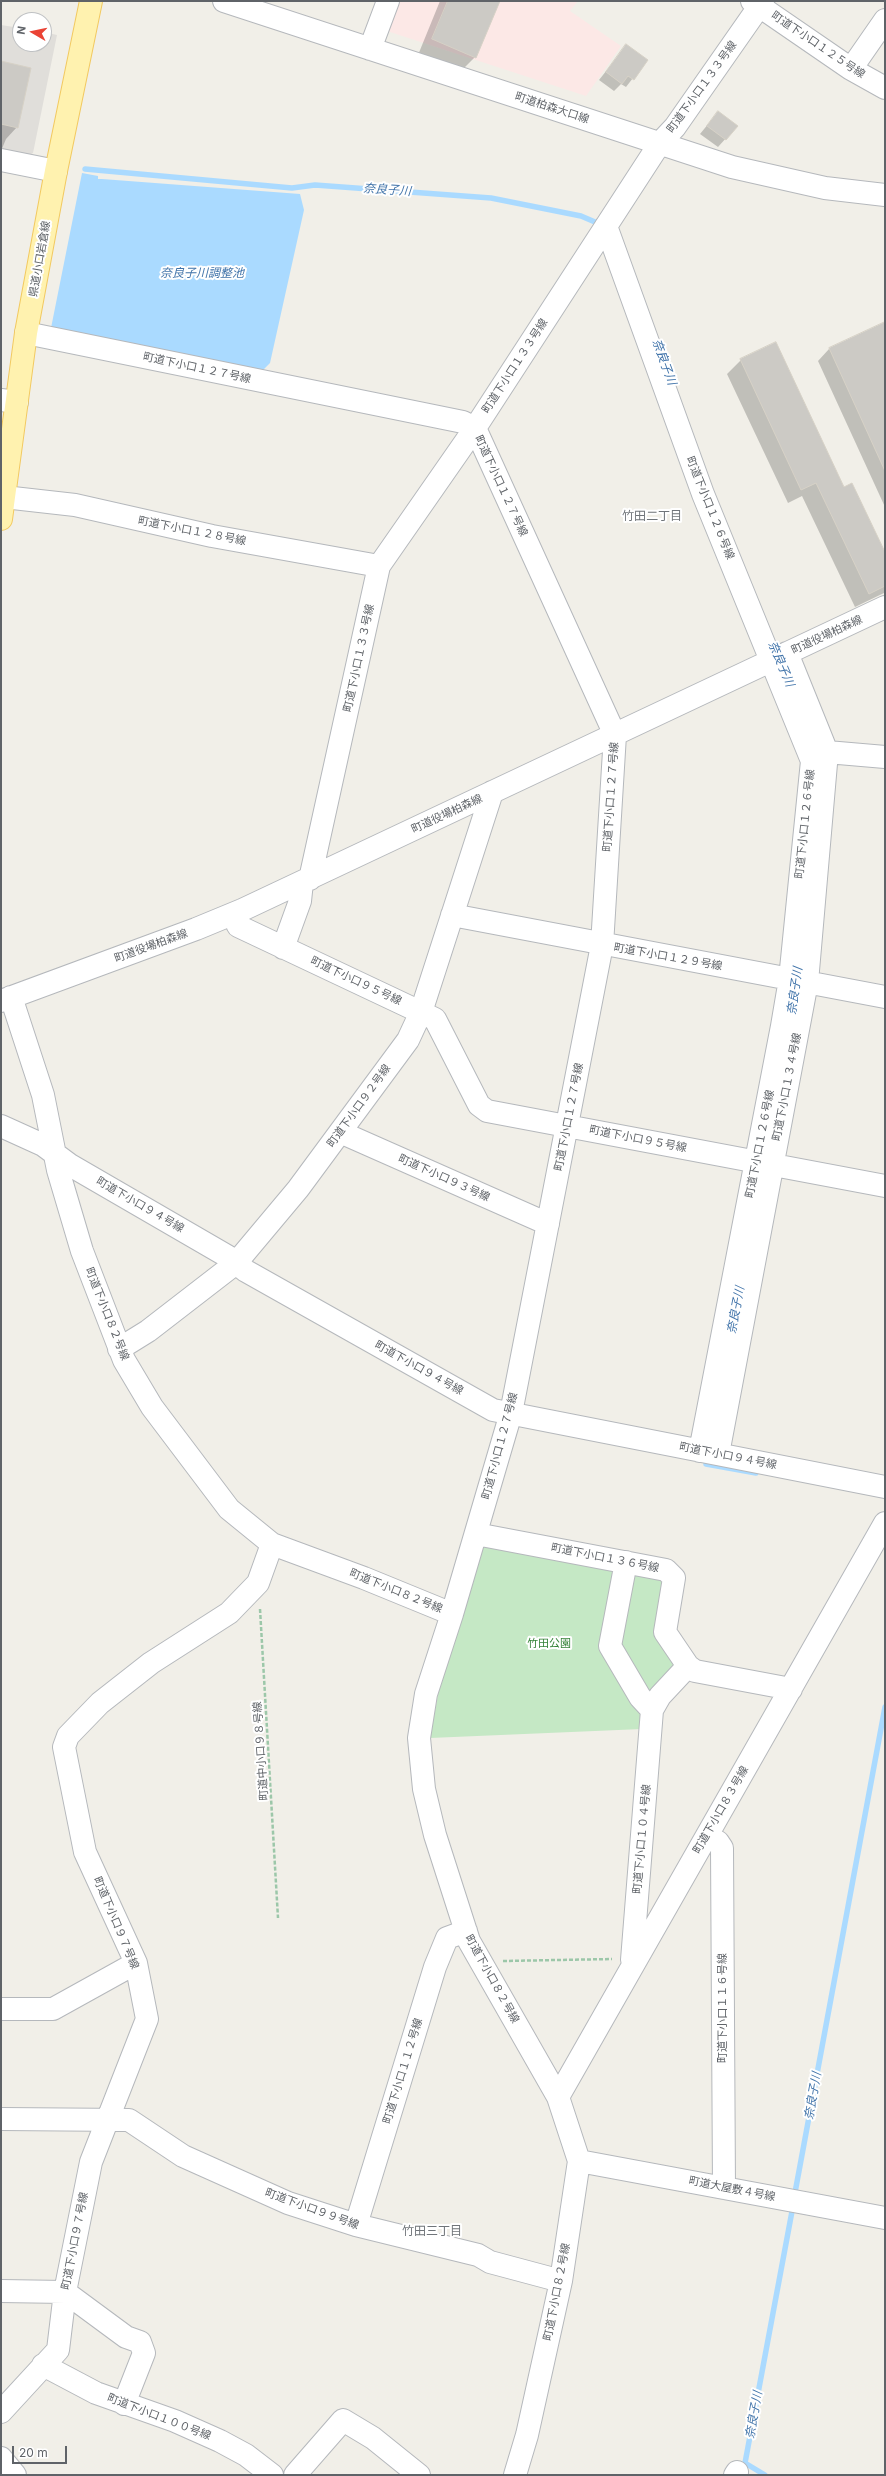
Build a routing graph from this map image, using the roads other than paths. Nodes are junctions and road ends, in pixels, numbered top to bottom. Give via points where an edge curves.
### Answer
1 (91, 1) edge
2 (224, 1) edge
3 (388, 1) edge
4 (758, 3) edge
5 (885, 20) edge
6 (370, 49) junction
7 (851, 69) junction
8 (885, 88) edge
9 (660, 143) junction
10 (1, 160) edge
11 (56, 171) junction
12 (885, 195) edge
13 (606, 226) junction
14 (26, 333) junction
15 (9, 401) edge
16 (475, 428) junction
17 (4, 497) junction
18 (1, 519) edge
19 (379, 566) junction
20 (885, 607) edge
21 (780, 657) junction
22 (615, 735) junction
23 (828, 752) junction
24 (885, 757) edge
25 (492, 792) junction
26 (306, 880) junction
27 (233, 914) junction
28 (452, 915) junction
29 (602, 945) junction
30 (283, 948) junction
31 (798, 981) junction
32 (885, 997) edge
33 (6, 999) edge
34 (421, 1012) junction
35 (1, 1126) edge
36 (567, 1126) junction
37 (340, 1132) junction
38 (54, 1153) junction
39 (765, 1163) junction
40 (885, 1186) edge
41 (548, 1224) junction
42 (236, 1263) junction
43 (119, 1349) junction
44 (512, 1413) junction
45 (709, 1452) junction
46 (885, 1487) edge
47 (885, 1523) edge
48 (476, 1534) junction
49 (272, 1544) junction
50 (626, 1562) junction
51 (452, 1614) junction
52 (688, 1666) junction
53 (790, 1689) junction
54 (652, 1710) junction
55 (707, 1836) junction
56 (466, 1932) junction
57 (632, 1962) junction
58 (136, 1963) junction
59 (1, 2009) edge
60 (558, 2097) junction
61 (1, 2118) edge
62 (109, 2120) junction
63 (579, 2160) junction
64 (724, 2188) junction
65 (885, 2218) edge
66 (356, 2225) junction
67 (561, 2281) junction
68 (1, 2291) edge
69 (65, 2292) junction
70 (43, 2365) junction
71 (124, 2404) junction
72 (1, 2412) edge
73 (1, 2458) edge
74 (15, 2475) edge
75 (272, 2475) edge
76 (295, 2475) edge
77 (419, 2475) edge
78 (515, 2475) edge

1 - 11 main road, 県道小口岩倉線
2 - 6 street, 町道柏森大口線
3 - 6 street
4 - 7 street, 町道下小口１２５号線
4 - 9 street, 町道下小口１３３号線 via 675,127
5 - 7 street
6 - 9 street, 町道柏森大口線
7 - 8 street, 町道下小口１２５号線
9 - 12 street, 町道柏森大口線 via 779,179 825,188
9 - 13 street, 町道下小口１３３号線
10 - 11 street
11 - 14 main road, 県道小口岩倉線
13 - 16 street, 町道下小口１３３号線
13 - 21 street, 町道下小口１２６号線 via 703,494
14 - 15 main road, 県道小口岩倉線
14 - 16 street, 町道下小口１２７号線 via 463,422
15 - 17 main road, 県道小口岩倉線
16 - 19 street, 町道下小口１３３号線
16 - 22 street, 町道下小口１２７号線
17 - 18 main road, 県道小口岩倉線
17 - 19 street, 町道下小口１２８号線 via 76,505 212,536
19 - 26 street, 町道下小口１３３号線
20 - 21 street, 町道役場柏森線
21 - 22 street, 町道役場柏森線
21 - 23 street, 町道下小口１３４号線
21 - 31 street, 町道下小口１２６号線 via 812,761
22 - 25 street, 町道役場柏森線
22 - 29 street, 町道下小口１２７号線
23 - 24 street
23 - 31 street, 町道下小口１３４号線
25 - 26 street, 町道役場柏森線
25 - 28 street, 町道下小口９２号線
26 - 27 street, 町道役場柏森線
26 - 30 street, 町道下小口１３３号線
27 - 30 street, 町道下小口９５号線 via 238,926
27 - 33 street, 町道役場柏森線
28 - 29 street, 町道下小口１２９号線
28 - 34 street, 町道下小口９２号線
29 - 31 street, 町道下小口１２９号線
29 - 36 street, 町道下小口１２７号線
30 - 34 street, 町道下小口９５号線
31 - 32 street, 町道下小口１２９号線
31 - 39 street, 町道下小口１３４号線
33 - 38 street, 町道下小口８２号線 via 43,1094
34 - 36 street, 町道下小口９５号線 via 435,1019 479,1105 487,1111
34 - 37 street, 町道下小口９２号線 via 408,1040
35 - 38 street, 町道下小口９４号線 via 43,1145
36 - 39 street, 町道下小口９５号線
36 - 41 street, 町道下小口１２７号線
37 - 41 street, 町道下小口９３号線
37 - 42 street, 町道下小口９２号線 via 298,1189
38 - 42 street, 町道下小口９４号線
38 - 43 street, 町道下小口８２号線 via 82,1251
39 - 40 street, 町道下小口９５号線
39 - 45 street, 町道下小口１２６号線
41 - 44 street, 町道下小口１２７号線
42 - 43 street, 町道下小口９２号線 via 148,1331
42 - 44 street, 町道下小口９４号線 via 493,1410
43 - 49 street, 町道下小口８２号線 via 152,1407 229,1509
44 - 45 street, 町道下小口９４号線
44 - 48 street, 町道下小口１２７号線
45 - 46 street, 町道下小口９４号線
47 - 53 street, 町道下小口８３号線
48 - 50 street, 町道下小口１３６号線
48 - 51 street, 町道下小口１２７号線
49 - 51 street, 町道下小口８２号線
49 - 58 street, 町道下小口９７号線 via 258,1583 229,1613 151,1663 100,1703 66,1741 65,1761 85,1852
50 - 52 street, 町道下小口１３６号線 via 666,1570 674,1578 665,1632
50 - 54 street via 610,1646 640,1697
51 - 56 street, 町道下小口８２号線 via 426,1694 419,1738 424,1789 435,1836
52 - 53 street via 695,1671
52 - 54 street via 660,1696
53 - 55 street, 町道下小口８３号線
54 - 57 street, 町道下小口１０４号線
55 - 57 street, 町道下小口８３号線
55 - 64 street, 町道下小口１１６号線 via 718,1842 722,1848
56 - 60 street, 町道下小口８２号線
56 - 66 street, 町道下小口１１２号線 via 447,1938 435,1967
57 - 60 street, 町道下小口８３号線
58 - 59 street via 53,2009
58 - 62 street, 町道下小口９７号線 via 147,2019
60 - 63 street, 町道下小口８２号線
61 - 62 street, 町道下小口９９号線
62 - 66 street, 町道下小口９９号線 via 129,2120 183,2156 288,2203
62 - 69 street, 町道下小口９７号線 via 91,2162
63 - 64 street, 町道大屋敷４号線
63 - 67 street, 町道下小口８２号線
64 - 65 street, 町道大屋敷４号線
66 - 67 street, 町道下小口９９号線 via 478,2256 490,2262
67 - 78 street, 町道下小口８２号線 via 527,2435
68 - 69 street
69 - 70 street, 町道下小口９７号線 via 58,2350
69 - 71 street via 126,2337 140,2342 144,2353
70 - 71 street, 町道下小口１００号線 via 96,2393
70 - 72 street, 町道下小口９７号線
71 - 75 street, 町道下小口１００号線 via 176,2421 220,2441 246,2455
73 - 74 street
76 - 77 street via 343,2420 373,2438

